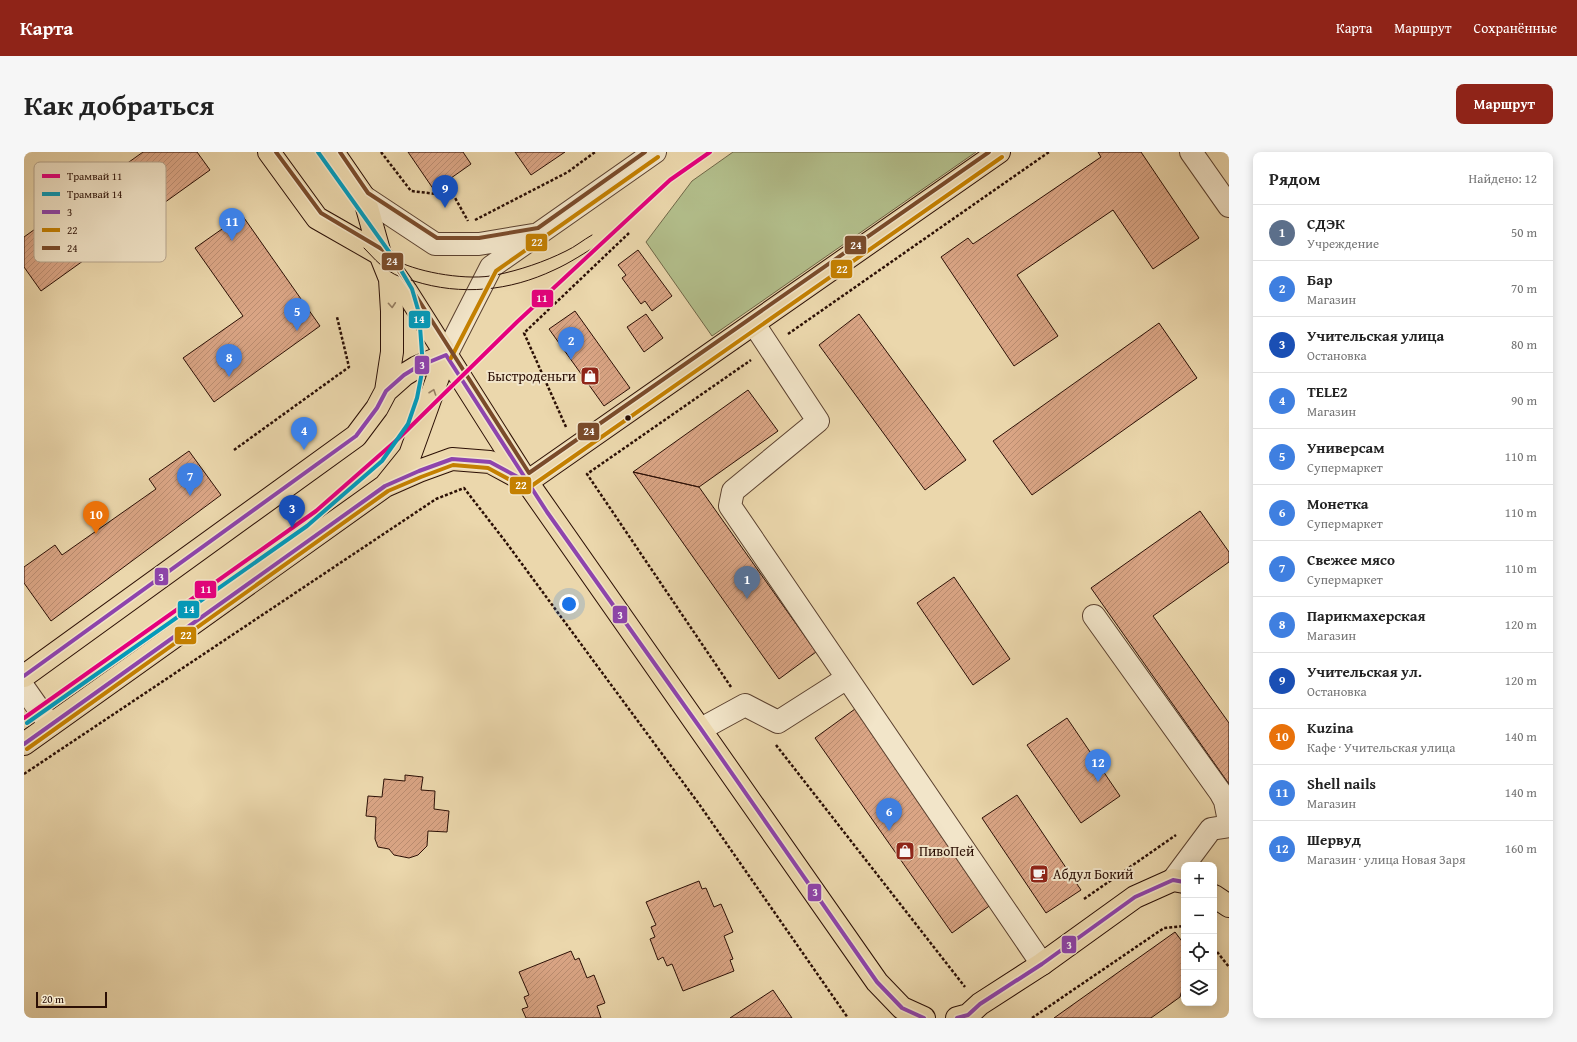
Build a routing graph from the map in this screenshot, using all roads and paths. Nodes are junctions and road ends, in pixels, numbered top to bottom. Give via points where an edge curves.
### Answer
1 (270, 152) edge
2 (333, 152) edge
3 (381, 152) edge
4 (595, 152) edge
5 (655, 152) edge
6 (999, 152) edge
7 (1049, 152) edge
8 (1191, 152) edge
9 (364, 197) junction
10 (1229, 206) edge
11 (540, 234) junction
12 (629, 234) dead end
13 (380, 254) junction
14 (337, 317) dead end
15 (754, 324) junction
16 (770, 347) junction
17 (446, 355) junction
18 (386, 391) junction
19 (575, 449) junction
20 (234, 450) dead end
21 (587, 474) junction
22 (527, 482) junction
23 (386, 486) junction
24 (1094, 616) dead end
25 (24, 676) edge
26 (847, 678) junction
27 (24, 688) edge
28 (745, 706) junction
29 (50, 726) junction
30 (701, 729) junction
31 (774, 743) dead end
32 (24, 744) edge
33 (24, 774) edge
34 (1229, 821) edge
35 (1229, 826) edge
36 (1180, 832) dead end
37 (1178, 881) edge
38 (1084, 898) dead end
39 (1217, 898) edge
40 (1229, 906) edge
41 (1181, 926) edge
42 (1217, 952) edge
43 (1042, 964) junction
44 (1229, 967) edge
45 (969, 1014) edge
46 (848, 1018) edge
47 (924, 1018) edge
48 (1032, 1018) edge

1 - 13 main road via 317,218
2 - 9 main road
3 - 4 path via 411,191 454,196 469,223 568,172
5 - 11 street
6 - 15 main road
7 - 16 path
8 - 10 street
9 - 11 street via 435,244 478,244
9 - 13 main road
11 - 17 street via 491,267
12 - 19 path via 524,333
13 - 17 main road
13 -> 18 main road via 390,279 392,311 392,352
14 - 20 path via 349,367
15 - 16 street
15 - 19 main road
16 - 21 path
16 - 26 street via 818,421 733,491 730,506
17 - 18 main road via 410,371
17 - 22 main road
23 -> 17 main road via 410,455
18 - 25 main road via 356,436
19 - 21 path
19 - 22 main road
21 - 28 path via 721,675
22 - 23 main road via 490,462 452,459
22 - 30 main road
23 - 29 main road
24 - 34 street via 1220,792 1225,801
26 - 28 street via 778,722
26 - 43 street
27 - 29 street
28 - 30 street
29 - 32 main road
30 - 47 main road via 877,982 902,1008
31 - 45 path via 959,980
33 - 46 path via 436,499 464,488 694,797
35 - 37 street via 1211,828
36 - 38 path
37 - 43 main road via 1135,898
39 - 40 main road
41 - 48 path via 1164,928
42 - 44 path
43 - 45 main road

